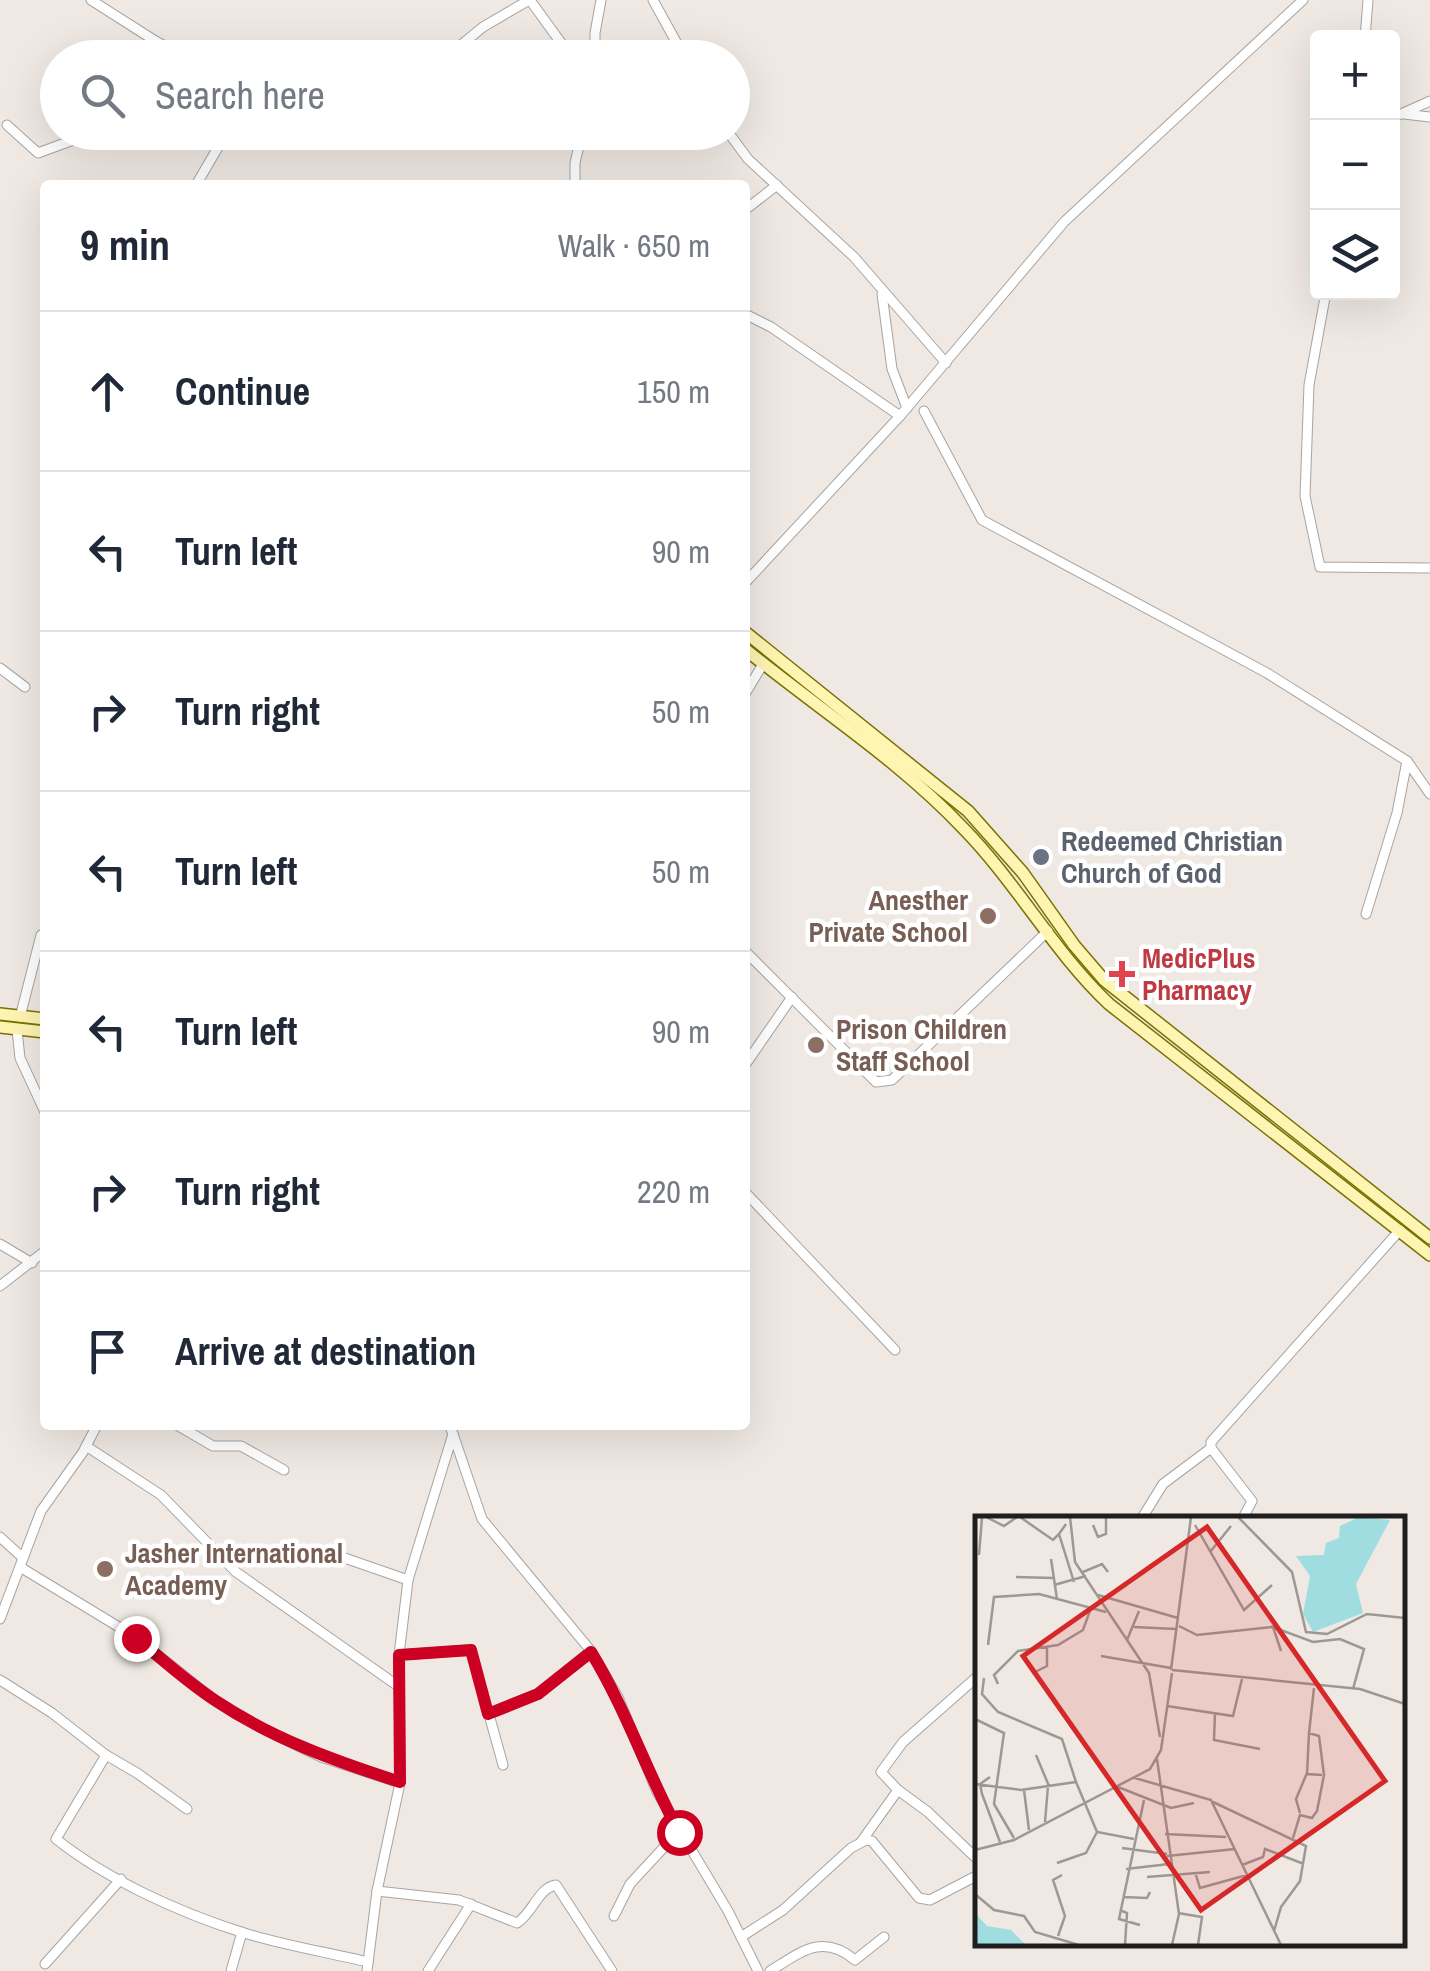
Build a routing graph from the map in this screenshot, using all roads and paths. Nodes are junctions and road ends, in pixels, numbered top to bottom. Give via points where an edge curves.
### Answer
1 (91, 0) edge
2 (530, 0) edge
3 (601, 0) edge
4 (653, 0) edge
5 (1303, 0) edge
6 (1368, 0) edge
7 (1366, 30) edge
8 (154, 40) edge
9 (467, 40) edge
10 (559, 40) edge
11 (595, 40) edge
12 (675, 40) edge
13 (1430, 101) edge
14 (1400, 115) edge
15 (1400, 116) edge
16 (1430, 117) edge
17 (6, 126) dead end
18 (46, 150) edge
19 (216, 150) edge
20 (578, 150) edge
21 (741, 150) edge
22 (199, 180) edge
23 (576, 180) edge
24 (776, 185) junction
25 (750, 206) edge
26 (882, 291) junction
27 (1325, 300) edge
28 (750, 316) edge
29 (946, 363) junction
30 (924, 410) dead end
31 (903, 412) junction
32 (1430, 568) edge
33 (750, 577) edge
34 (750, 636) edge
35 (750, 653) edge
36 (763, 664) junction
37 (0, 668) edge
38 (750, 686) edge
39 (26, 687) dead end
40 (1407, 761) junction
41 (1430, 794) edge
42 (1366, 914) dead end
43 (1057, 922) junction
44 (1046, 932) junction
45 (40, 939) edge
46 (750, 955) edge
47 (792, 998) junction
48 (0, 1014) edge
49 (40, 1021) edge
50 (18, 1023) junction
51 (0, 1027) edge
52 (40, 1030) edge
53 (750, 1058) edge
54 (40, 1101) edge
55 (750, 1197) edge
56 (1400, 1230) junction
57 (1430, 1238) edge
58 (0, 1244) edge
59 (1430, 1255) edge
60 (40, 1256) edge
61 (32, 1263) junction
62 (0, 1286) edge
63 (895, 1350) dead end
64 (94, 1430) edge
65 (186, 1430) edge
66 (451, 1430) edge
67 (86, 1446) junction
68 (1211, 1448) junction
69 (284, 1470) dead end
70 (1143, 1516) edge
71 (1244, 1516) edge
72 (0, 1537) edge
73 (333, 1554) dead end
74 (22, 1563) junction
75 (408, 1580) junction
76 (0, 1617) edge
77 (591, 1652) junction
78 (399, 1655) junction
79 (975, 1679) edge
80 (0, 1680) edge
81 (398, 1686) junction
82 (488, 1714) junction
83 (106, 1756) junction
84 (503, 1765) dead end
85 (400, 1782) junction
86 (898, 1790) junction
87 (188, 1809) dead end
88 (679, 1832) junction
89 (862, 1842) junction
90 (975, 1857) edge
91 (975, 1876) edge
92 (121, 1879) junction
93 (378, 1891) junction
94 (471, 1904) junction
95 (614, 1916) dead end
96 (242, 1932) junction
97 (741, 1936) junction
98 (884, 1937) dead end
99 (45, 1964) dead end
100 (368, 1966) edge
101 (231, 1971) edge
102 (428, 1971) edge
103 (612, 1971) edge
104 (758, 1971) edge
105 (770, 1971) edge

1 - 8 street
2 - 9 street
2 - 10 street
3 - 11 street
4 - 12 street
5 - 29 street via 1064,222
6 - 7 street
13 - 14 street
15 - 16 street
17 - 18 street via 38,153
19 - 22 street
20 - 23 street
21 - 24 street
24 - 25 street
24 - 26 street
26 - 29 street
26 - 31 street
27 - 32 street via 1309,385 1305,496 1320,567
28 - 31 street
29 - 31 street
30 - 40 street via 982,520 1267,673
31 - 33 street
34 - 43 street via 968,811
35 - 36 street
36 - 38 street
36 - 44 street via 941,805
37 - 39 street
40 - 41 street
40 - 42 street
43 - 44 street
43 - 57 street via 1120,994
44 - 47 street via 885,1083 876,1082
44 - 56 street via 1109,1004
45 - 50 street
46 - 47 street
47 - 53 street
48 - 50 street
49 - 50 street
50 - 51 street
50 - 52 street
50 - 54 street via 20,1058
55 - 63 street
56 - 59 street
56 - 68 street
58 - 61 street
60 - 61 street
61 - 62 street
64 - 67 street
65 - 69 street via 213,1446 241,1446
66 - 75 street
66 - 77 street via 482,1519
67 - 74 street via 41,1511
67 - 81 street via 161,1495 239,1574
68 - 70 street via 1163,1484
68 - 71 street via 1252,1500
72 - 74 street
73 - 75 street
74 - 76 street
74 - 85 street via 265,1730 320,1757
75 - 78 street
77 - 82 street via 538,1694
77 - 88 street
78 - 81 street
78 - 82 street via 471,1650
79 - 86 street via 903,1742 880,1772
80 - 83 street
81 - 85 street
82 - 84 street
83 - 87 street
83 - 92 street via 56,1839
85 - 93 street
86 - 89 street
86 - 90 street
88 - 95 street via 630,1884
88 - 97 street
89 - 91 street via 872,1842 919,1898 930,1900
89 - 97 street via 783,1910
92 - 96 street
92 - 99 street
93 - 94 street
93 - 100 street
94 - 102 street
94 - 103 street via 517,1922 556,1885
96 - 100 street
96 - 101 street
97 - 104 street
98 - 105 street via 854,1960 836,1948 813,1945

